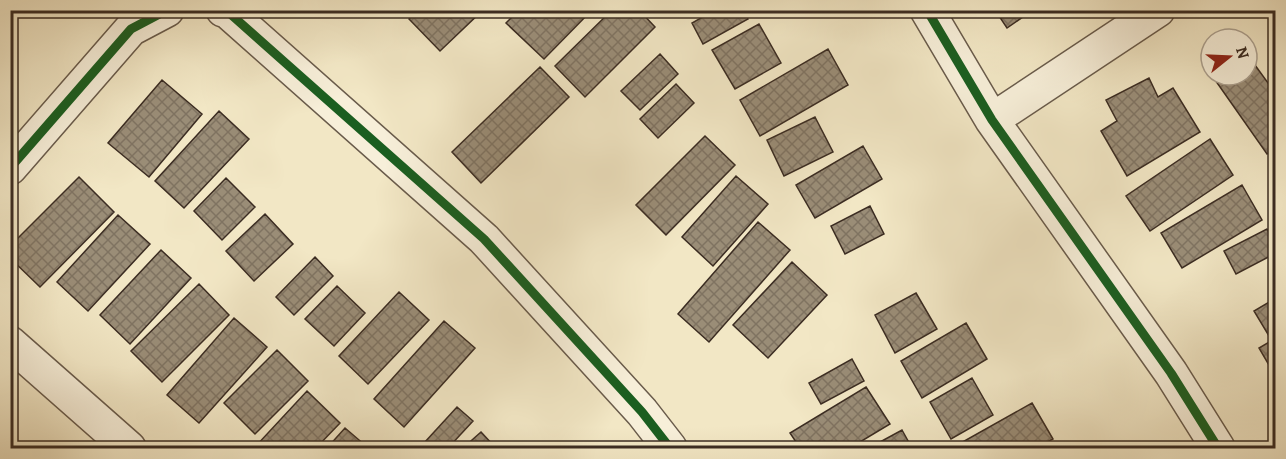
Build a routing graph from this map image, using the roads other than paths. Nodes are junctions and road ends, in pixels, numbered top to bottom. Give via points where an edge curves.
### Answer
1 (167, 10) edge
2 (223, 10) edge
3 (927, 10) edge
4 (1158, 10) edge
5 (992, 120) junction
6 (10, 168) edge
7 (10, 343) edge
8 (129, 448) edge
9 (670, 448) edge
10 (1218, 448) edge

1 - 6 street via 131,29
2 - 9 street via 484,239 642,412
3 - 5 street
4 - 5 street
5 - 10 street via 1171,373
7 - 8 street

